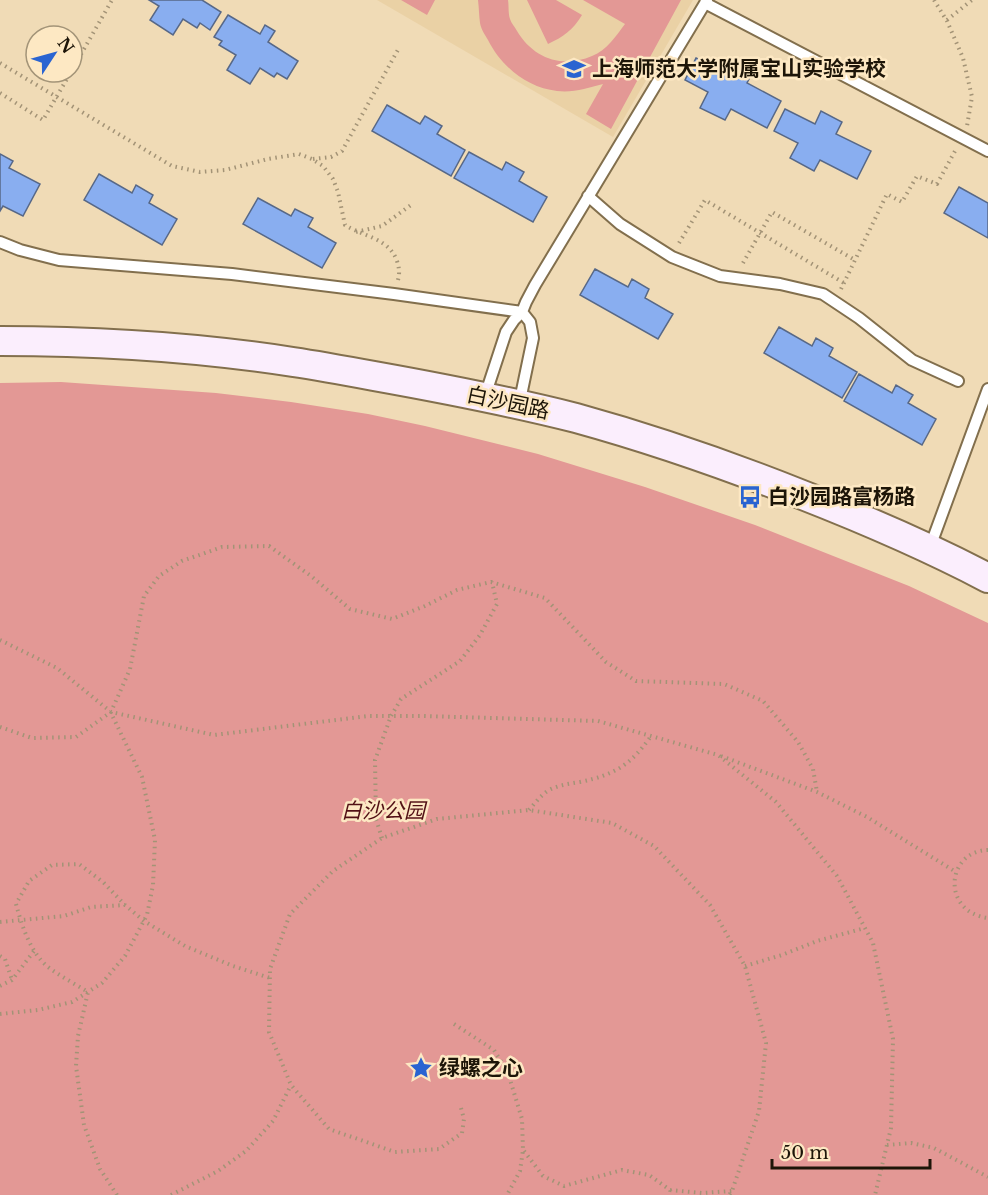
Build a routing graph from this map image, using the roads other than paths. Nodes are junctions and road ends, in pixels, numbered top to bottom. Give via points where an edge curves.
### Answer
1 (706, 1) edge
2 (988, 151) edge
3 (588, 196) junction
4 (0, 242) edge
5 (522, 312) junction
6 (0, 341) edge
7 (958, 381) dead end
8 (988, 389) edge
9 (485, 398) junction
10 (519, 405) junction
11 (930, 548) junction
12 (988, 578) edge

1 - 2 lane
1 - 3 lane
3 - 5 lane
3 - 7 lane via 620,224 672,257 720,276 823,294 912,360
4 - 5 lane via 58,260 232,274
5 - 9 lane via 506,332
5 - 10 lane via 530,322 533,338
6 - 9 street, 白沙园路 via 66,341 227,353
8 - 11 lane
9 - 10 street, 白沙园路
10 - 11 street, 白沙园路 via 661,443 761,478
11 - 12 street, 白沙园路

